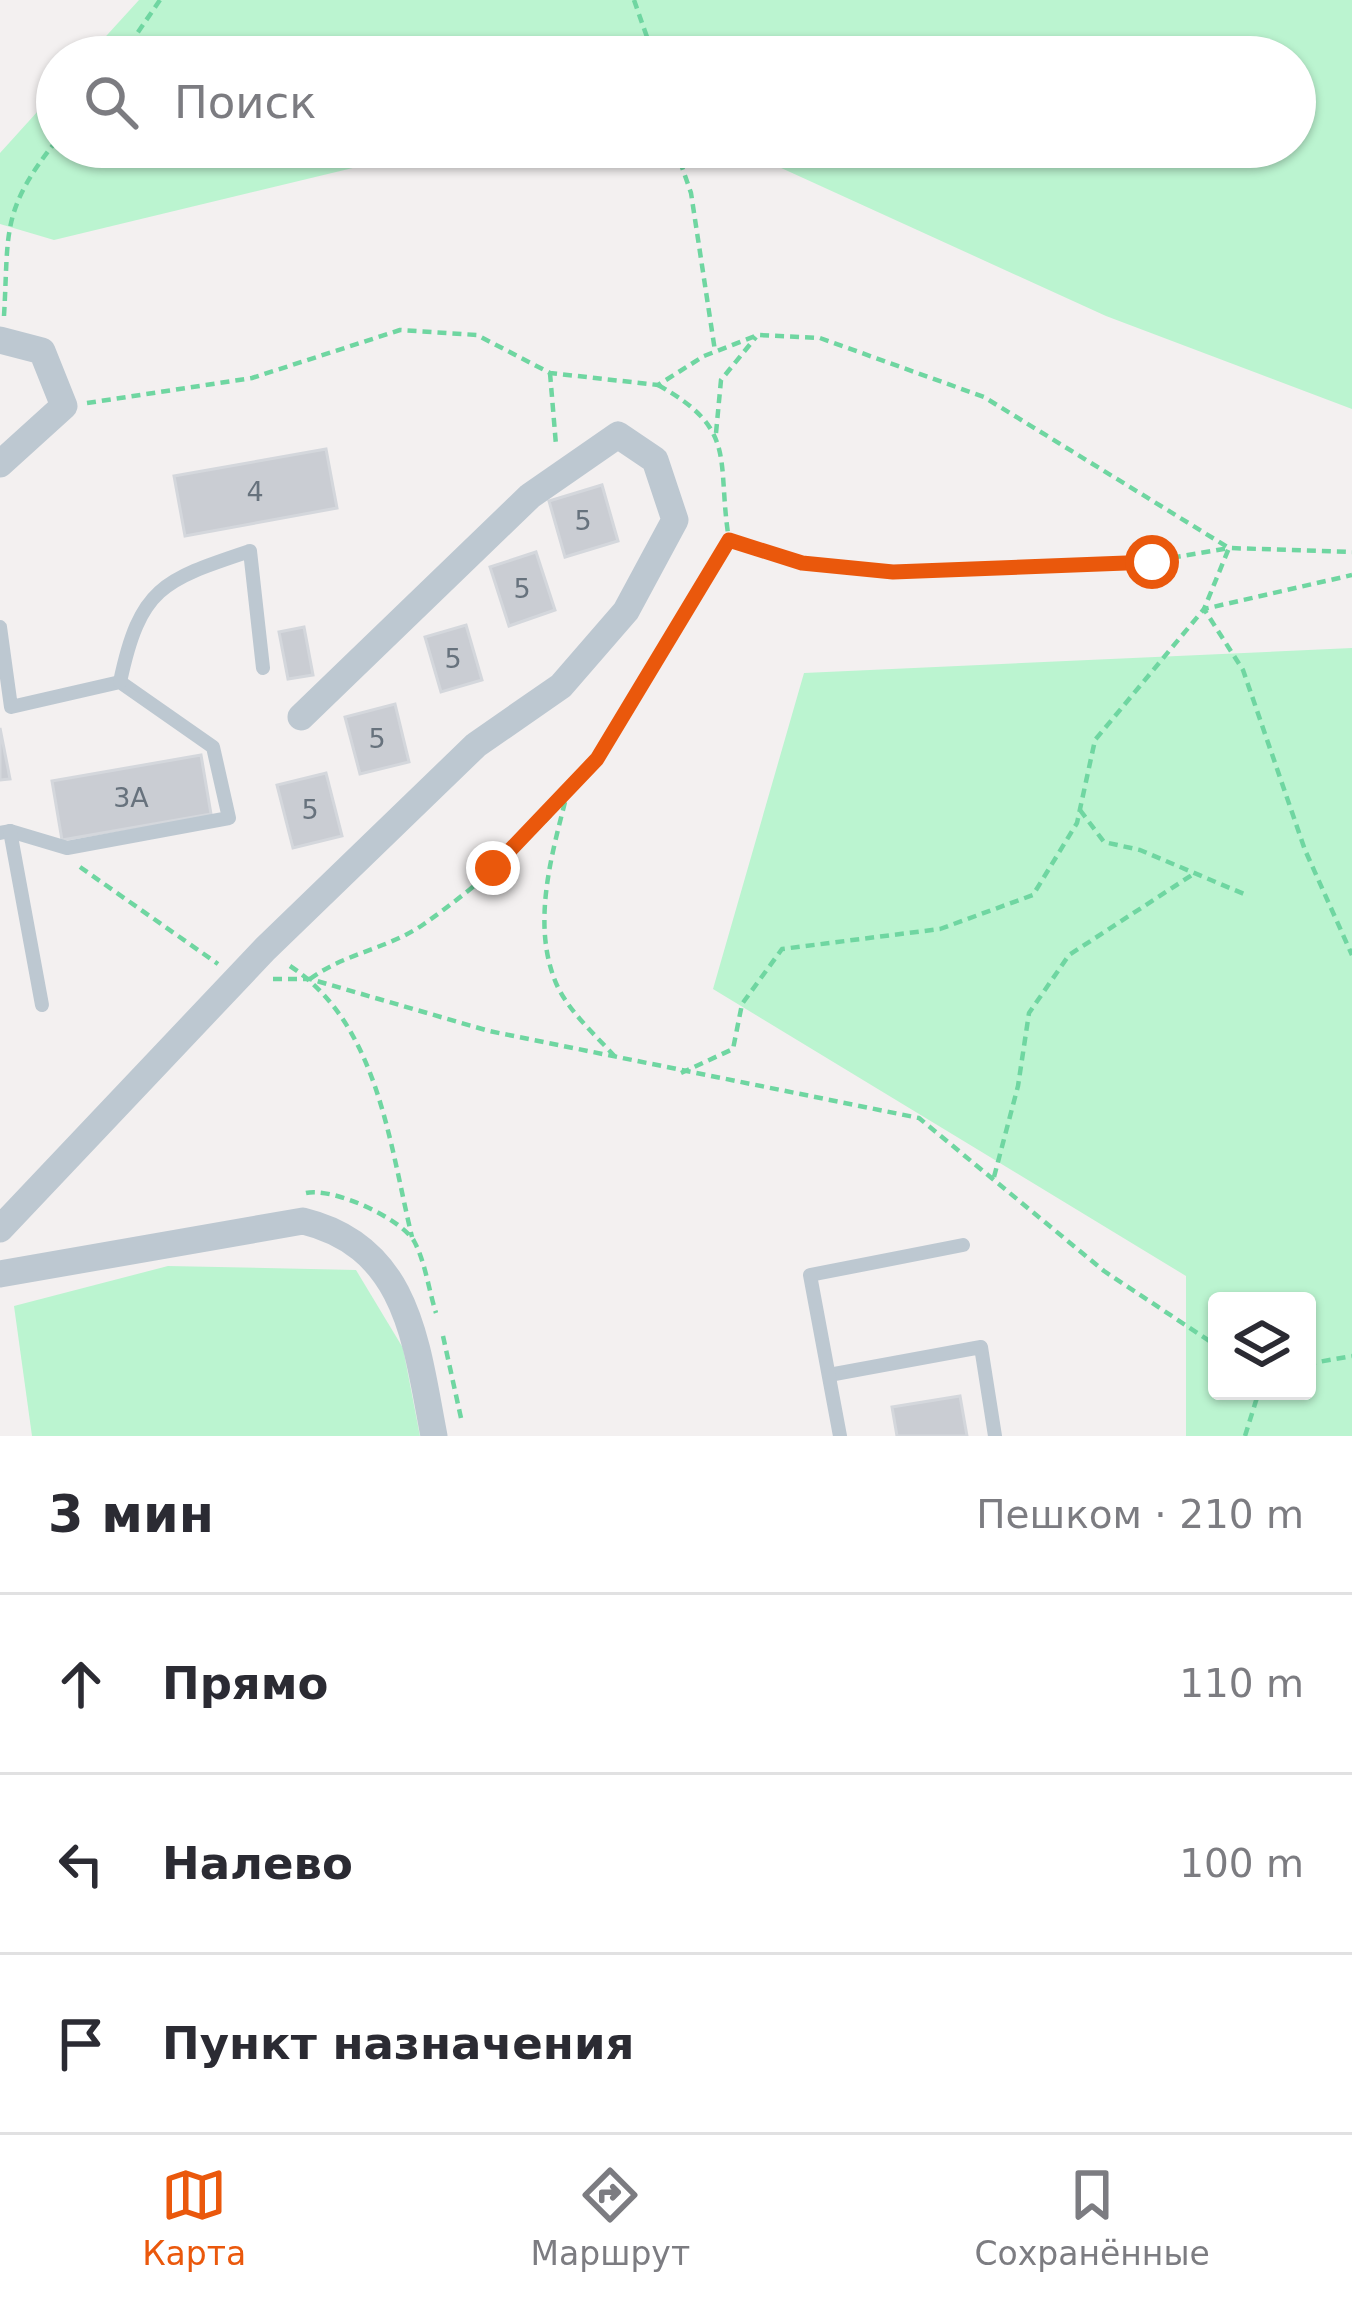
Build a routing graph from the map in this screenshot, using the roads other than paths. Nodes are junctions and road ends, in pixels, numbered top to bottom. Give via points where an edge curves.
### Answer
1 (1, 340) edge
2 (0, 464) edge
3 (0, 627) edge
4 (263, 668) dead end
5 (120, 682) junction
6 (301, 718) dead end
7 (5, 832) edge
8 (43, 1006) dead end
9 (0, 1229) edge
10 (963, 1245) dead end
11 (0, 1274) edge
12 (829, 1375) junction
13 (434, 1436) edge
14 (840, 1436) edge
15 (995, 1436) edge

1 - 2 street via 42,351 64,406
3 - 5 lane via 11,707
4 - 5 lane via 250,551 172,577 131,630
5 - 7 lane via 213,747 229,818 68,848
6 - 9 street via 558,474 618,435 655,460 675,520 626,611 561,686 476,745 237,978
7 - 8 lane
10 - 12 lane via 811,1275
11 - 13 street via 304,1221 338,1229 369,1249 399,1294
12 - 14 lane
12 - 15 lane via 981,1347

